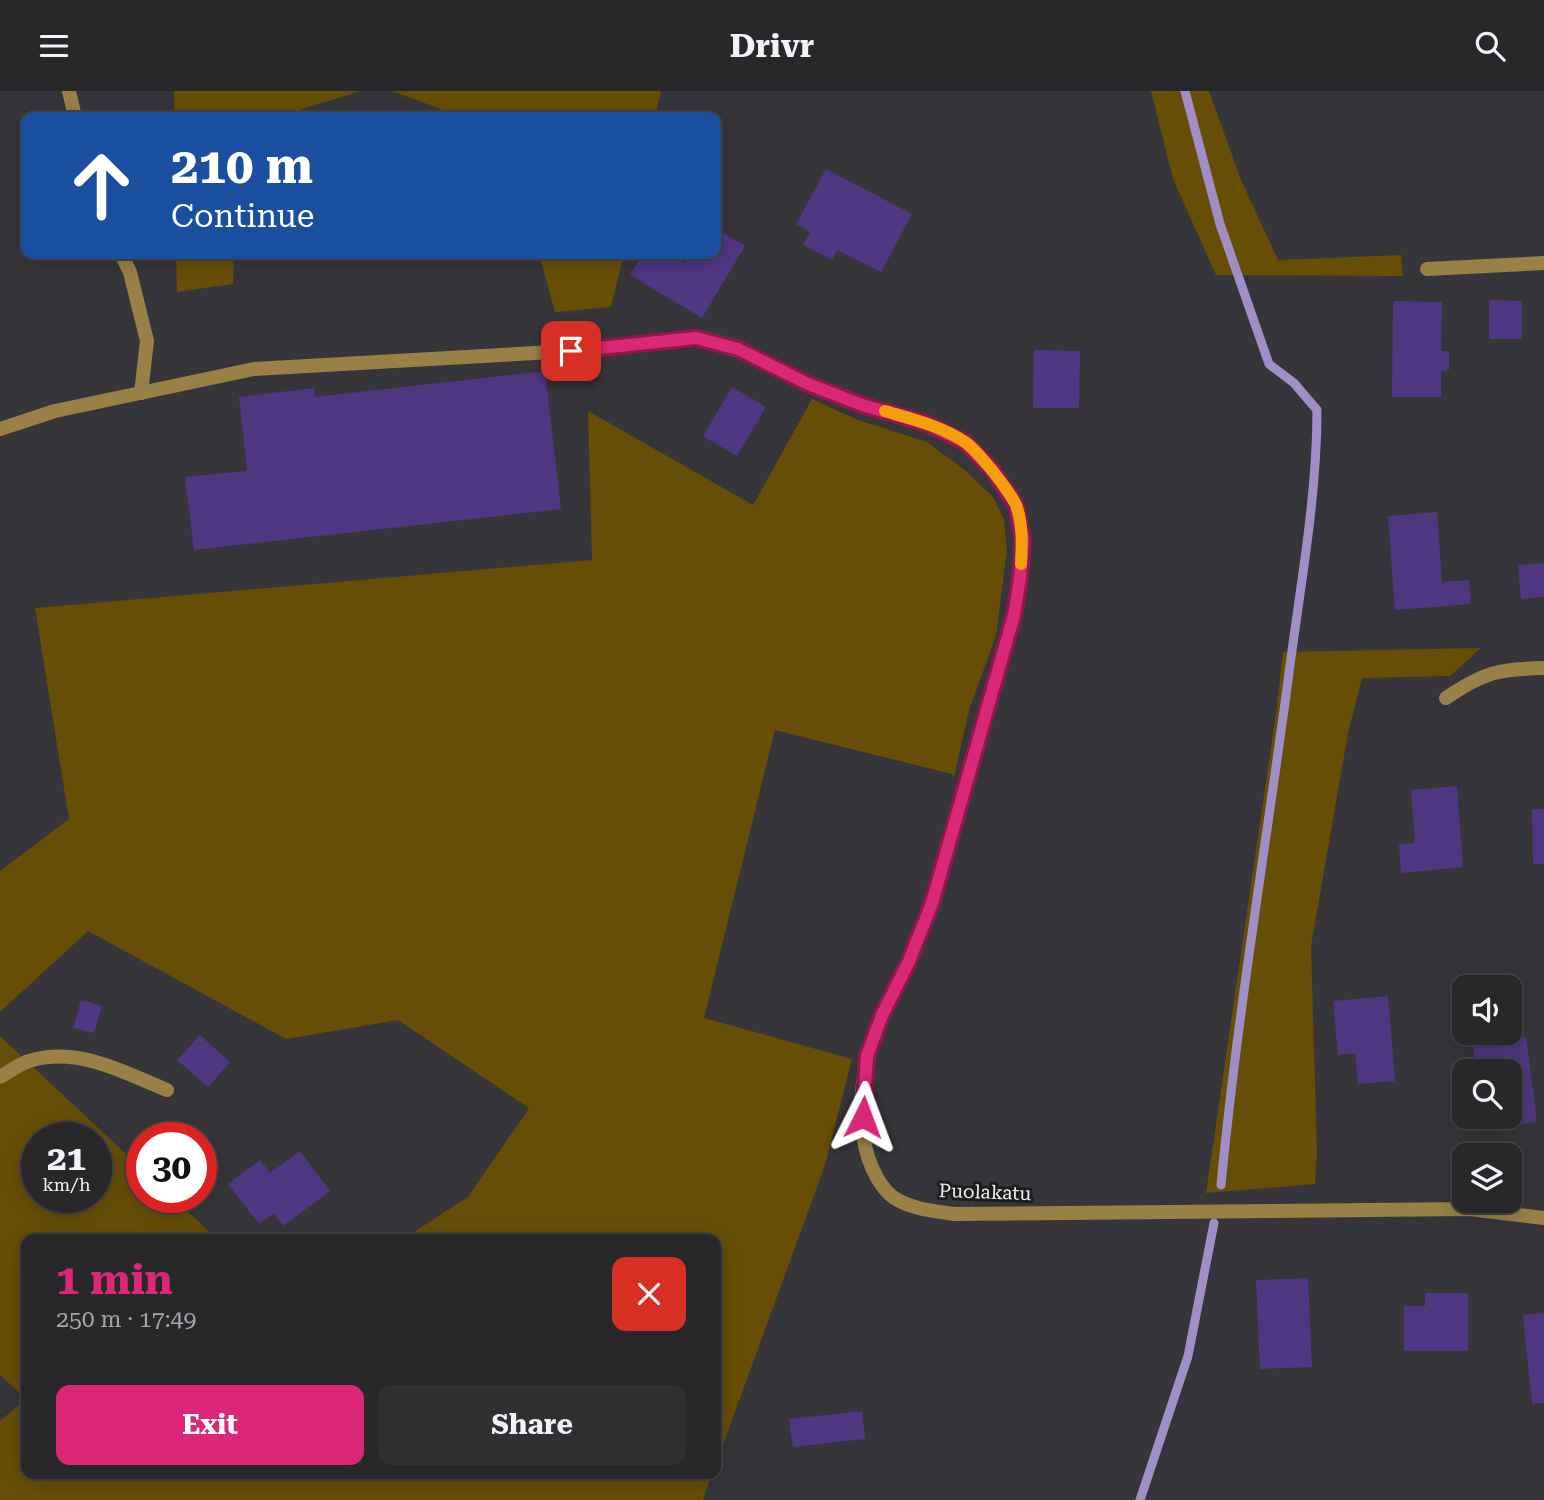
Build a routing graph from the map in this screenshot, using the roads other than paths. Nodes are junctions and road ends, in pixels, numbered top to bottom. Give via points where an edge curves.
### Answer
1 (69, 91) edge
2 (74, 112) edge
3 (124, 259) edge
4 (1544, 264) edge
5 (1427, 269) dead end
6 (141, 393) junction
7 (0, 429) edge
8 (1544, 668) edge
9 (1446, 698) dead end
10 (0, 1077) edge
11 (167, 1090) dead end
12 (1544, 1219) edge

1 - 2 street
3 - 6 street via 147,341
4 - 5 street
6 - 7 street, Puolakatu via 55,411
6 - 12 street, Puolakatu via 254,369 571,351 696,338 738,349 808,384 928,424 966,443 1016,505 1023,540 1020,578 1014,615 932,903 867,1056 862,1137 872,1171 892,1196 922,1209 954,1214 1469,1209
8 - 9 street via 1487,673
10 - 11 street via 27,1061 63,1055 99,1062

